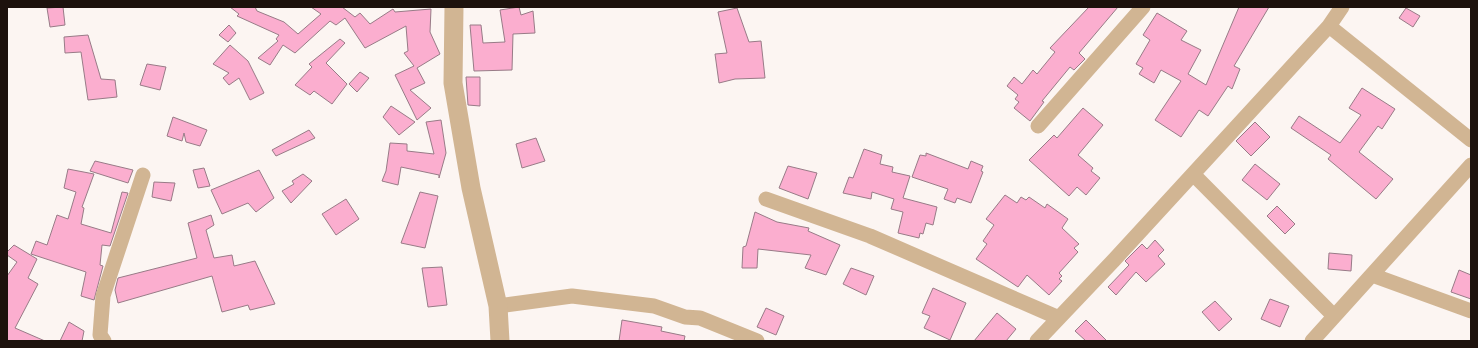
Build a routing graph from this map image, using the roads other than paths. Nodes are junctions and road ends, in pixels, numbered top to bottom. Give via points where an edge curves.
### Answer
1 (454, 7) edge
2 (1143, 7) edge
3 (1342, 7) edge
4 (1329, 26) junction
5 (1038, 126) dead end
6 (1471, 140) edge
7 (1471, 166) edge
8 (1193, 174) junction
9 (142, 175) dead end
10 (1457, 181) junction
11 (1471, 186) edge
12 (766, 199) dead end
13 (1372, 275) junction
14 (498, 306) junction
15 (1471, 311) edge
16 (1334, 316) junction
17 (1059, 318) junction
18 (104, 341) edge
19 (500, 341) edge
20 (757, 341) edge
21 (1037, 341) edge
22 (1312, 341) edge

1 - 14 street via 453,83 471,188
2 - 5 street
3 - 4 street
4 - 6 street
4 - 8 street
7 - 10 street
8 - 16 street
8 - 17 street
9 - 18 street via 103,296 100,335
10 - 11 street
10 - 13 street
12 - 17 street via 870,236
13 - 15 street
13 - 16 street
14 - 19 street
14 - 20 street via 572,296 654,306 685,317 700,318
16 - 22 street
17 - 21 street

